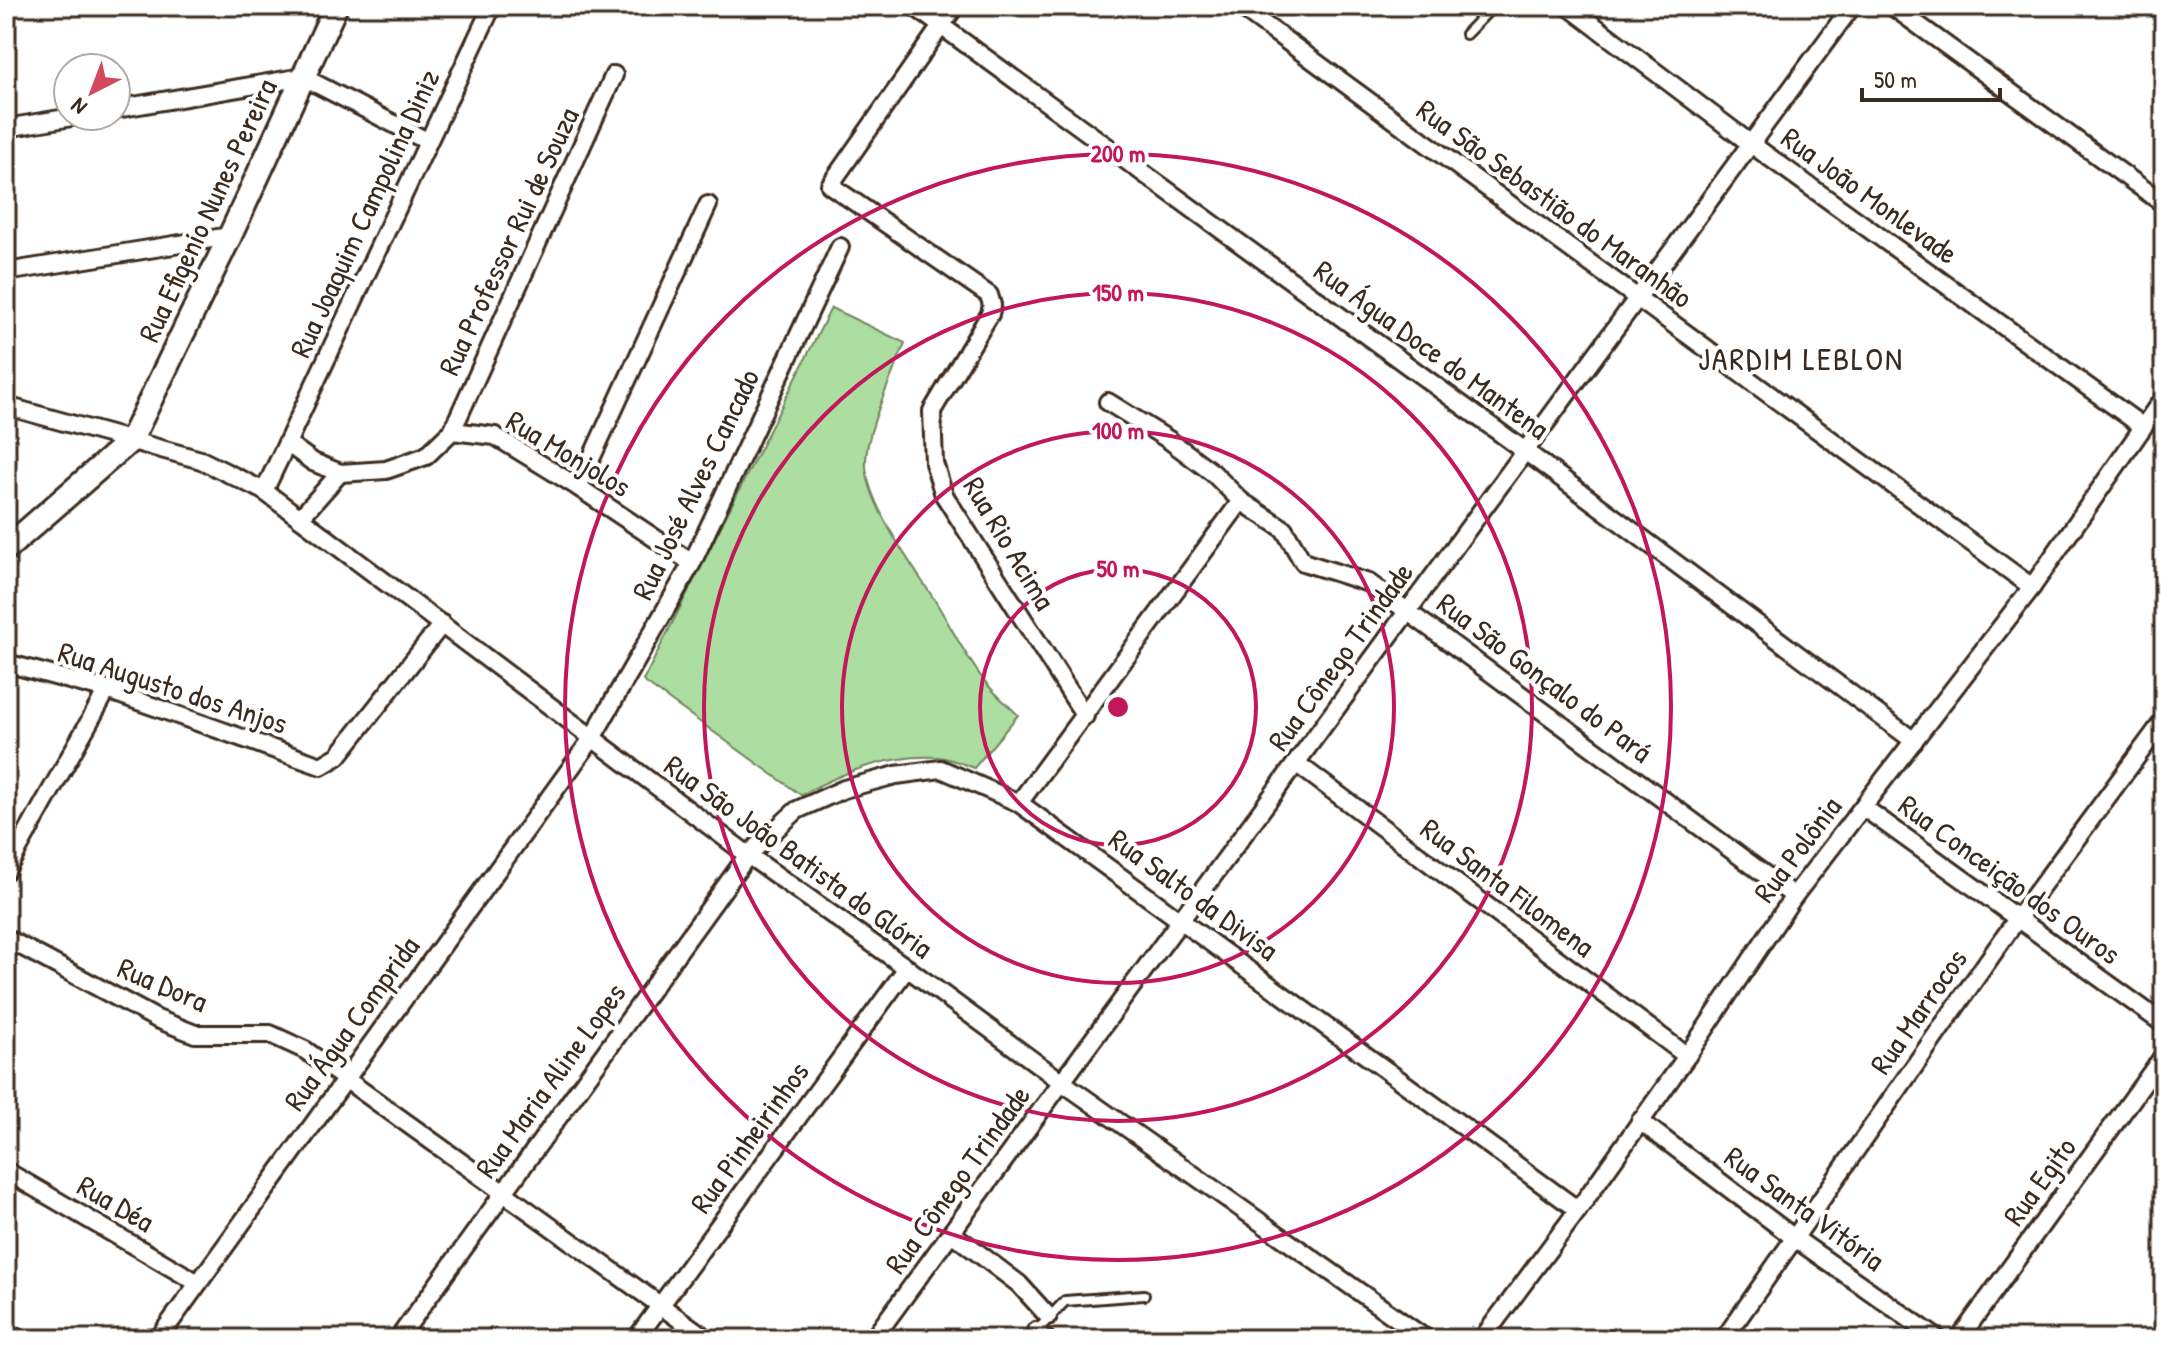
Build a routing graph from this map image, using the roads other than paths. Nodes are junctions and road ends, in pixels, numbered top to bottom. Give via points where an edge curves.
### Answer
1 (336, 6) edge
2 (492, 6) edge
3 (914, 6) edge
4 (955, 6) edge
5 (1239, 6) edge
6 (1493, 6) edge
7 (1568, 6) edge
8 (1852, 6) edge
9 (1892, 6) edge
10 (941, 25) junction
11 (1466, 34) dead end
12 (614, 75) dead end
13 (303, 77) junction
14 (132, 106) edge
15 (52, 120) edge
16 (6, 128) edge
17 (427, 141) junction
18 (1751, 144) junction
19 (2164, 204) edge
20 (708, 205) dead end
21 (230, 236) junction
22 (840, 247) dead end
23 (6, 272) edge
24 (1637, 299) junction
25 (2164, 397) edge
26 (1108, 402) dead end
27 (6, 406) edge
28 (2142, 426) junction
29 (452, 431) junction
30 (131, 440) junction
31 (287, 443) junction
32 (1525, 451) junction
33 (340, 473) junction
34 (578, 487) junction
35 (264, 491) junction
36 (1241, 501) junction
37 (300, 518) junction
38 (6, 549) edge
39 (692, 563) junction
40 (2032, 587) junction
41 (1408, 610) junction
42 (442, 624) junction
43 (6, 663) edge
44 (107, 690) junction
45 (1085, 716) junction
46 (2164, 720) edge
47 (591, 740) junction
48 (1914, 741) junction
49 (1296, 763) junction
50 (1019, 803) junction
51 (1863, 807) junction
52 (748, 855) junction
53 (6, 871) edge
54 (1794, 896) junction
55 (1182, 919) junction
56 (2017, 919) junction
57 (6, 938) edge
58 (907, 968) junction
59 (2164, 1024) edge
60 (2164, 1055) edge
61 (1687, 1056) junction
62 (345, 1078) junction
63 (1062, 1082) junction
64 (1640, 1121) junction
65 (6, 1171) edge
66 (504, 1192) junction
67 (1578, 1210) junction
68 (953, 1234) junction
69 (1793, 1237) junction
70 (198, 1283) junction
71 (1144, 1295) dead end
72 (661, 1305) junction
73 (1048, 1316) junction
74 (6, 1332) edge
75 (1037, 1336) edge
76 (19, 1339) edge
77 (158, 1339) edge
78 (398, 1339) edge
79 (636, 1339) edge
80 (707, 1339) edge
81 (873, 1339) edge
82 (1426, 1339) edge
83 (1482, 1339) edge
84 (1724, 1339) edge
85 (1938, 1339) edge
86 (1959, 1339) edge

1 - 13 street, Rua Efigenio Nunes Pereira
2 - 17 street, Rua Joaquim Campolina Diniz
3 - 10 street, Rua Água Doce do Mantena
4 - 10 street
5 - 24 street, Rua São Sebastião do Maranhão
6 - 11 lane
7 - 18 street, Rua João Monlevade
8 - 18 street, Rua Cônego Trindade
9 - 19 street
10 - 32 street, Rua Água Doce do Mantena
10 - 45 street, Rua Rio Acima via 830,185 989,295 990,314 932,411 934,463 944,495
12 - 29 street, Rua Professor Rui de Souza
13 - 14 street
13 - 17 street
13 - 21 street, Rua Efigenio Nunes Pereira
15 - 16 street
17 - 31 street, Rua Joaquim Campolina Diniz
18 - 24 street, Rua Cônego Trindade
18 - 28 street, Rua João Monlevade
20 - 34 street
21 - 23 street
21 - 30 street, Rua Efigenio Nunes Pereira
22 - 39 street, Rua José Alves Cancado
24 - 32 street, Rua Cônego Trindade
24 - 40 street, Rua São Sebastião do Maranhão
25 - 28 street, Rua Polônia
26 - 36 street, Rua São Gonçalo do Pará via 1180,448
27 - 30 street, Rua São João Batista do Glória
28 - 40 street, Rua Polônia
29 - 33 street via 426,456 386,470
29 - 34 street, Rua Monjolos via 495,436
30 - 35 street, Rua São João Batista do Glória via 201,460
30 - 38 street
31 - 33 street
31 - 35 street
32 - 41 street, Rua Cônego Trindade
32 - 48 street, Rua Água Doce do Mantena
33 - 37 street
34 - 39 street, Rua Monjolos
35 - 37 street, Rua São João Batista do Glória
36 - 41 street, Rua São Gonçalo do Pará via 1284,529 1303,562 1369,583
36 - 45 street
37 - 42 street, Rua São João Batista do Glória
39 - 47 street, Rua José Alves Cancado
40 - 48 street, Rua Polônia
41 - 49 street, Rua Cônego Trindade
41 - 54 street, Rua São Gonçalo do Pará
42 - 44 street, Rua Augusto dos Anjos via 338,756 321,766
42 - 47 street, Rua São João Batista do Glória
43 - 44 street, Rua Augusto dos Anjos
44 - 53 street
45 - 50 street
46 - 56 street, Rua Marrocos
47 - 52 street, Rua São João Batista do Glória
47 - 62 street, Rua Água Comprida
48 - 51 street, Rua Polônia
49 - 55 street, Rua Cônego Trindade
49 - 61 street, Rua Santa Filomena
50 - 52 street, Rua Salto da Divisa via 941,769 896,775 844,789 797,810
50 - 55 street, Rua Salto da Divisa
51 - 54 street, Rua Polônia
51 - 56 street, Rua Conceição dos Ouros
52 - 58 street, Rua São João Batista do Glória
52 - 66 street, Rua Maria Aline Lopes
54 - 61 street, Rua Polônia
55 - 63 street, Rua Cônego Trindade
55 - 67 street, Rua Salto da Divisa
56 - 59 street, Rua Conceição dos Ouros
56 - 69 street, Rua Marrocos
57 - 62 street, Rua Dora via 157,1019 195,1034 270,1034
58 - 63 street, Rua São João Batista do Glória
58 - 72 street, Rua Pinheirinhos
60 - 86 street, Rua Egito
61 - 64 street, Rua Polônia
62 - 66 street, Rua Dora
62 - 70 street, Rua Água Comprida
63 - 68 street, Rua Cônego Trindade
63 - 82 street, Rua São João Batista do Glória
64 - 67 street, Rua Polônia
64 - 69 street, Rua Santa Vitória
65 - 70 street, Rua Déa
66 - 72 street, Rua Dora
66 - 78 street, Rua Maria Aline Lopes
67 - 83 street, Rua Polônia
68 - 73 street via 1019,1284
68 - 81 street, Rua Cônego Trindade
69 - 84 street, Rua Marrocos
69 - 85 street, Rua Santa Vitória
70 - 77 street, Rua Água Comprida
71 - 73 lane via 1065,1301
72 - 79 street, Rua Pinheirinhos
72 - 80 street, Rua Dora
73 - 75 lane
74 - 76 street

